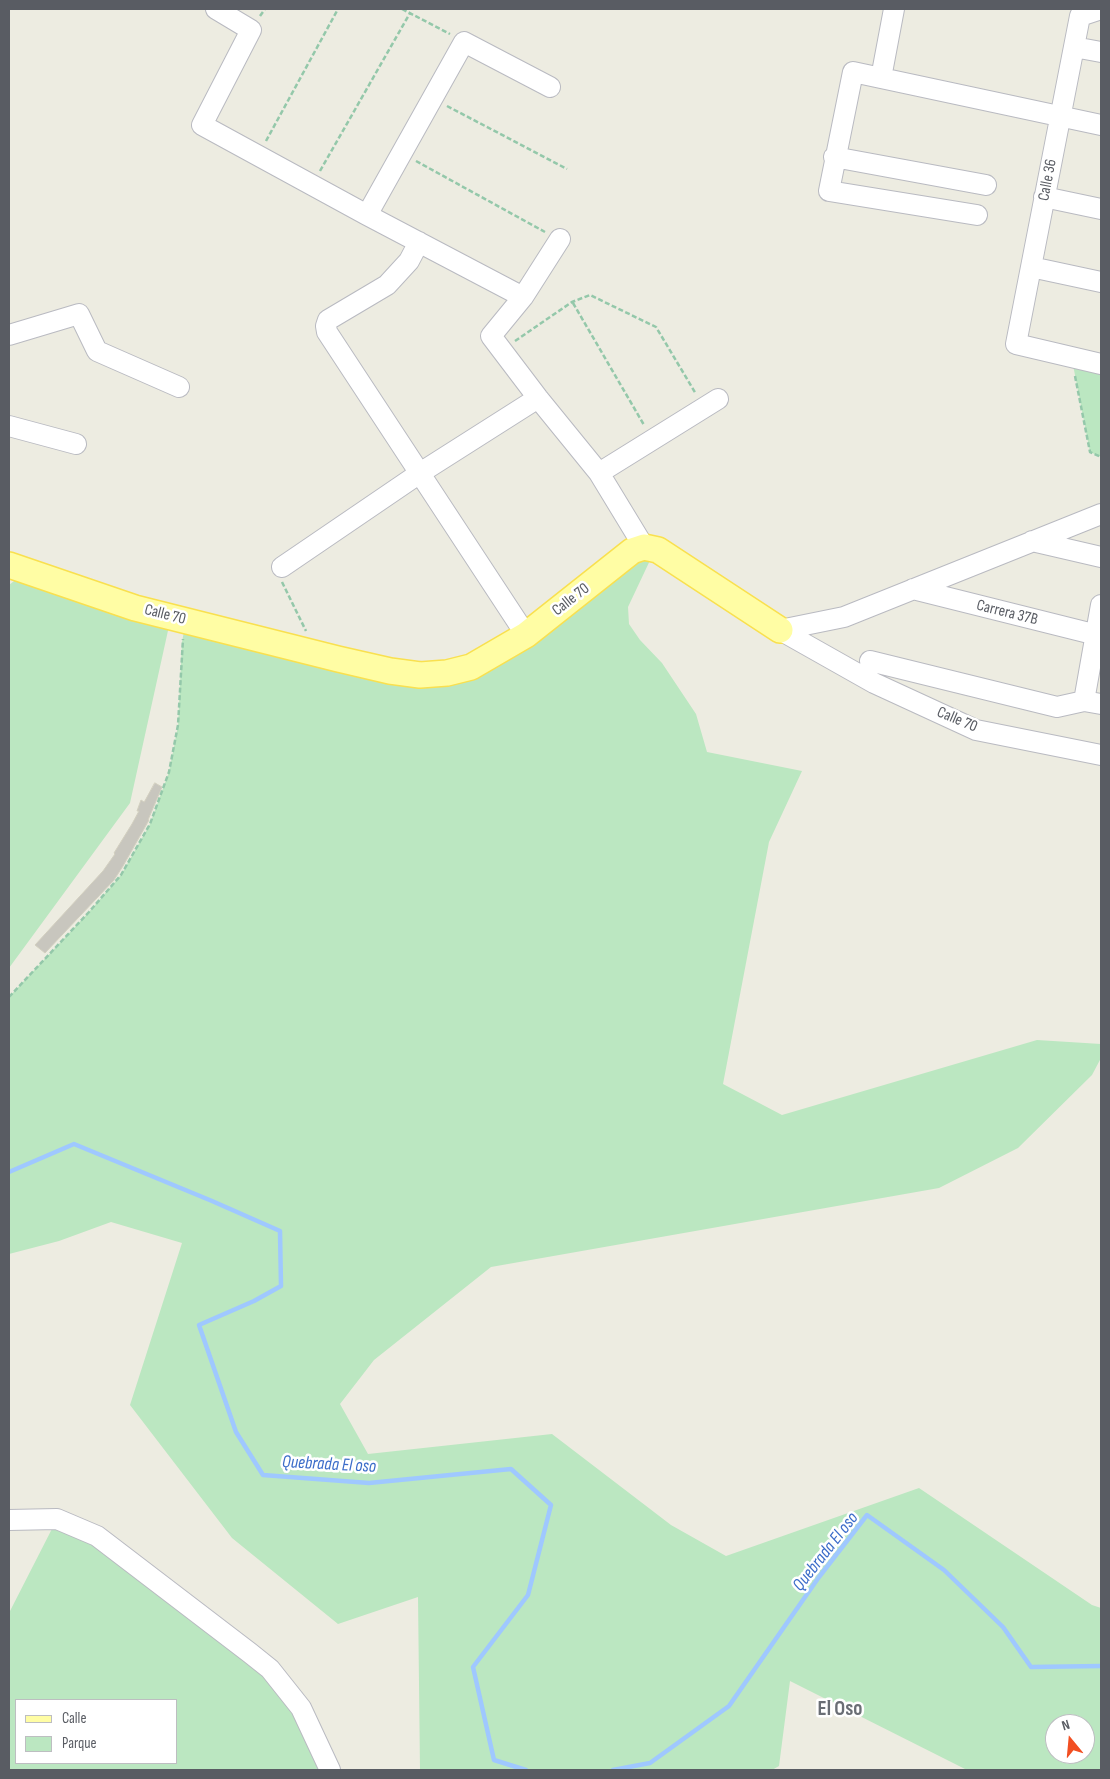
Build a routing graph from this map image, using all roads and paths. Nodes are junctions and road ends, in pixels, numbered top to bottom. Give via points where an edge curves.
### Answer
1 (216, 9) edge
2 (338, 9) edge
3 (402, 9) edge
4 (894, 9) edge
5 (1101, 9) edge
6 (410, 13) junction
7 (464, 42) junction
8 (1074, 47) junction
9 (1101, 52) edge
10 (881, 78) junction
11 (550, 87) dead end
12 (432, 99) junction
13 (1054, 116) junction
14 (1101, 125) edge
15 (402, 154) junction
16 (258, 155) junction
17 (834, 157) junction
18 (568, 169) dead end
19 (312, 185) junction
20 (986, 185) dead end
21 (1044, 197) junction
22 (1101, 209) edge
23 (367, 215) junction
24 (977, 215) dead end
25 (560, 239) joint
26 (419, 242) junction
27 (1031, 267) junction
28 (1101, 282) edge
29 (523, 297) junction
30 (572, 302) junction
31 (9, 334) edge
32 (501, 350) junction
33 (1070, 357) junction
34 (1101, 364) edge
35 (180, 386) dead end
36 (538, 398) junction
37 (711, 403) joint
38 (9, 426) edge
39 (652, 440) junction
40 (76, 444) dead end
41 (1101, 457) edge
42 (420, 473) junction
43 (599, 473) junction
44 (1101, 514) edge
45 (1032, 542) junction
46 (644, 547) junction
47 (1101, 557) edge
48 (9, 565) edge
49 (282, 567) joint
50 (913, 589) junction
51 (1101, 605) edge
52 (188, 621) junction
53 (780, 630) junction
54 (526, 635) junction
55 (1098, 636) edge
56 (307, 651) junction
57 (870, 661) dead end
58 (1093, 702) edge
59 (1101, 756) edge
60 (9, 997) edge
61 (9, 1520) edge
62 (330, 1770) edge

1 - 16 street via 251,30 202,125
2 - 16 path
3 - 6 path
4 - 10 street
5 - 8 street, Calle 36 via 1080,16
6 - 7 path
6 - 19 path
7 - 11 street
7 - 12 street
8 - 9 street
8 - 13 street, Calle 36
10 - 13 street
10 - 17 street via 853,72
12 - 15 street
12 - 18 path
13 - 14 street
13 - 21 street, Calle 36
15 - 23 street
15 - 25 path
16 - 19 street
17 - 20 street
17 - 24 street via 829,191
19 - 23 street
21 - 22 street
21 - 27 street, Calle 36
23 - 26 street
25 - 29 street
26 - 29 street
26 - 42 street via 409,261 387,285 328,320 326,326
27 - 28 street
27 - 33 street, Calle 36 via 1016,344
29 - 32 street via 491,336
30 - 32 path
30 - 37 path via 590,295 656,327
30 - 39 path
31 - 35 street via 79,314 97,351
32 - 36 street
33 - 34 street
33 - 41 path via 1090,452
36 - 42 street
36 - 43 street
37 - 39 street
38 - 40 street
39 - 43 street
42 - 49 street
42 - 54 street
43 - 46 street
44 - 45 street
45 - 47 street
45 - 50 street
46 - 53 main road, Calle 70 via 658,550
46 - 54 main road, Calle 70 via 632,551
48 - 52 main road, Calle 70 via 135,608
49 - 56 path via 283,584 310,639
50 - 53 street via 844,617
50 - 55 street, Carrera 37B
51 - 55 street
52 - 56 main road, Calle 70
52 - 60 path via 182,642 178,726 169,772 150,824 121,875
53 - 59 street, Calle 70 via 874,683 976,730
54 - 56 main road, Calle 70 via 471,666 438,674 390,671
55 - 58 street via 1091,663
57 - 58 street via 1057,707
61 - 62 street via 58,1519 97,1536 270,1669 301,1708

